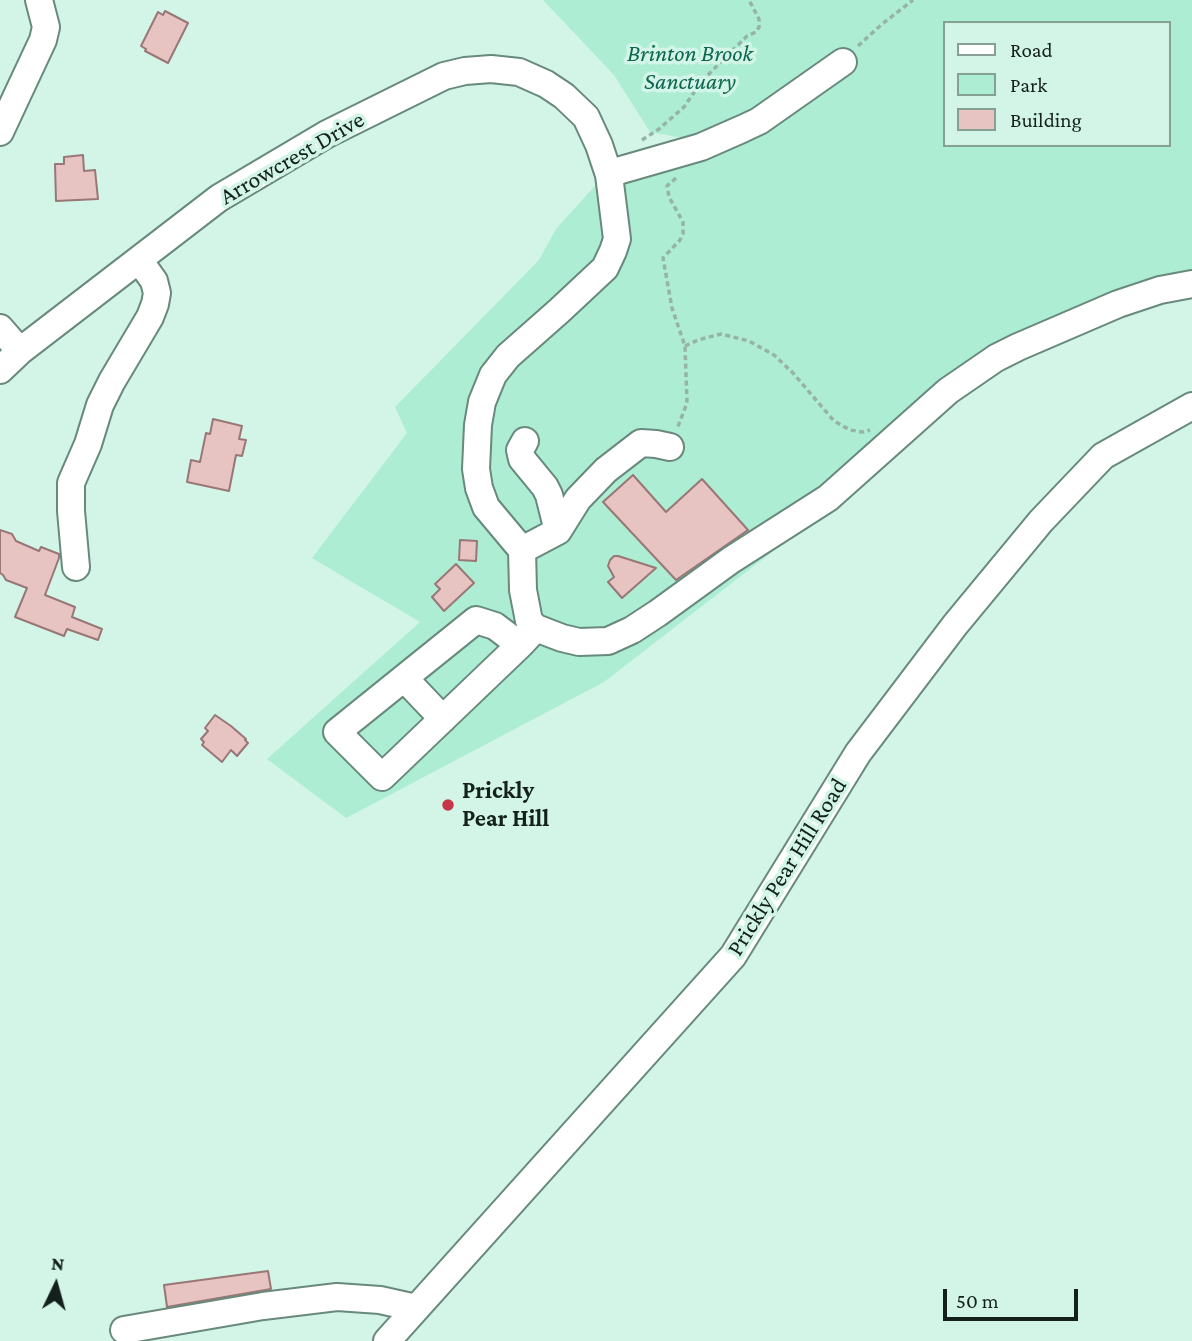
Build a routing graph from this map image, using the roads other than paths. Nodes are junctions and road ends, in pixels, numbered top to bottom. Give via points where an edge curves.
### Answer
1 (39, 0) edge
2 (843, 62) road end
3 (0, 132) edge
4 (609, 175) junction
5 (139, 260) junction
6 (1192, 284) edge
7 (0, 328) edge
8 (20, 351) junction
9 (0, 370) edge
10 (1192, 406) edge
11 (525, 441) dead end
12 (670, 447) road end
13 (558, 531) junction
14 (522, 550) junction
15 (76, 567) dead end
16 (528, 636) junction
17 (404, 678) junction
18 (443, 719) junction
19 (416, 1308) junction
20 (124, 1330) dead end
21 (387, 1341) edge

1 - 3 street via 46,27 43,40
2 - 4 street via 743,130
4 - 5 street, Arrowcrest Drive via 586,117 564,96 519,72 466,71 444,76 327,134 219,198
4 - 14 street, Arrowcrest Drive via 617,239 605,268 508,356 493,375 482,402 476,444 479,488 486,507
5 - 8 street, Arrowcrest Drive
5 - 15 street via 154,281 155,304 100,405 71,483
6 - 16 street via 1118,304 996,358 948,391 828,498 632,630 608,641
7 - 8 street
8 - 9 street, Arrowcrest Drive
10 - 19 street, Prickly Pear Hill Road via 1103,456 1041,521 858,753 733,956
11 - 13 street via 522,459 549,495
12 - 13 street via 641,443 578,499
13 - 14 street
14 - 16 street
16 - 17 street via 476,620
16 - 18 street
17 - 18 street
17 - 18 street via 337,732 382,777
19 - 20 street via 337,1297
19 - 21 street, Prickly Pear Hill Road

